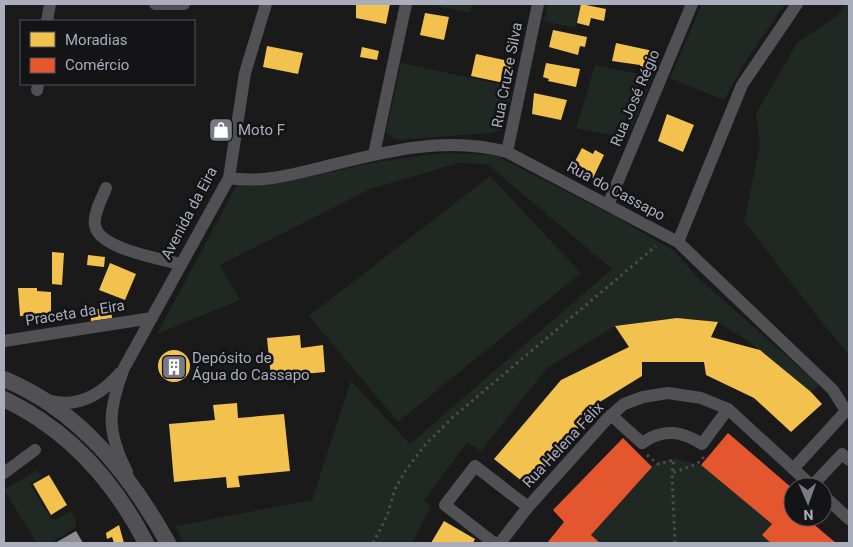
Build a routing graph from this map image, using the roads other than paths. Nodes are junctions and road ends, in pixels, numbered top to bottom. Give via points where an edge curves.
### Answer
1 (50, 4) edge
2 (155, 4) edge
3 (184, 4) edge
4 (266, 4) edge
5 (406, 4) edge
6 (538, 4) edge
7 (692, 4) edge
8 (797, 4) edge
9 (47, 20) edge
10 (508, 152) junction
11 (374, 154) junction
12 (229, 178) junction
13 (106, 188) dead end
14 (608, 205) junction
15 (674, 239) junction
16 (180, 264) junction
17 (152, 318) junction
18 (4, 340) edge
19 (124, 368) junction
20 (4, 379) edge
21 (4, 399) edge
22 (44, 399) junction
23 (728, 409) junction
24 (611, 415) junction
25 (35, 450) dead end
26 (849, 460) edge
27 (793, 469) junction
28 (4, 473) edge
29 (802, 477) edge
30 (822, 477) edge
31 (134, 488) junction
32 (833, 504) edge
33 (528, 507) junction
34 (849, 519) edge
35 (146, 543) edge
36 (168, 543) edge
37 (494, 543) edge
38 (500, 543) edge

1 - 9 street
2 - 3 street
4 - 12 street, Avenida da Eira via 245,73
5 - 11 street
6 - 10 street, Rua Cruz e Silva
7 - 14 street, Rua José Régio
8 - 15 street via 742,84
10 - 11 street, Rua do Cassapo via 486,146 445,145
10 - 14 street, Rua do Cassapo
11 - 12 street, Rua do Cassapo via 262,180
12 - 16 street, Avenida da Eira
13 - 16 street via 95,220 101,236 143,256
14 - 15 street, Rua do Cassapo
15 - 27 street, Rua do Cassapo via 833,390 846,411
16 - 17 street, Avenida da Eira
17 - 18 street, Praceta da Eira
17 - 19 street, Avenida da Eira
19 - 22 street, Avenida da Eira via 94,396 73,402
19 - 31 street, Avenida da Eira via 112,405 111,430 117,452
20 - 22 street
21 - 35 street via 61,434 101,473
22 - 31 street via 95,440
23 - 24 street, Rua Helena Félix via 701,398 668,393 624,404
23 - 24 street via 702,444 676,432 651,436 642,443
23 - 27 street, Rua Helena Félix
24 - 33 street, Rua Helena Félix
25 - 28 street
26 - 30 street via 842,454
27 - 29 street, Rua Helena Félix
31 - 36 street
32 - 34 street
33 - 37 street via 476,466 445,505
33 - 38 street, Rua Helena Félix

